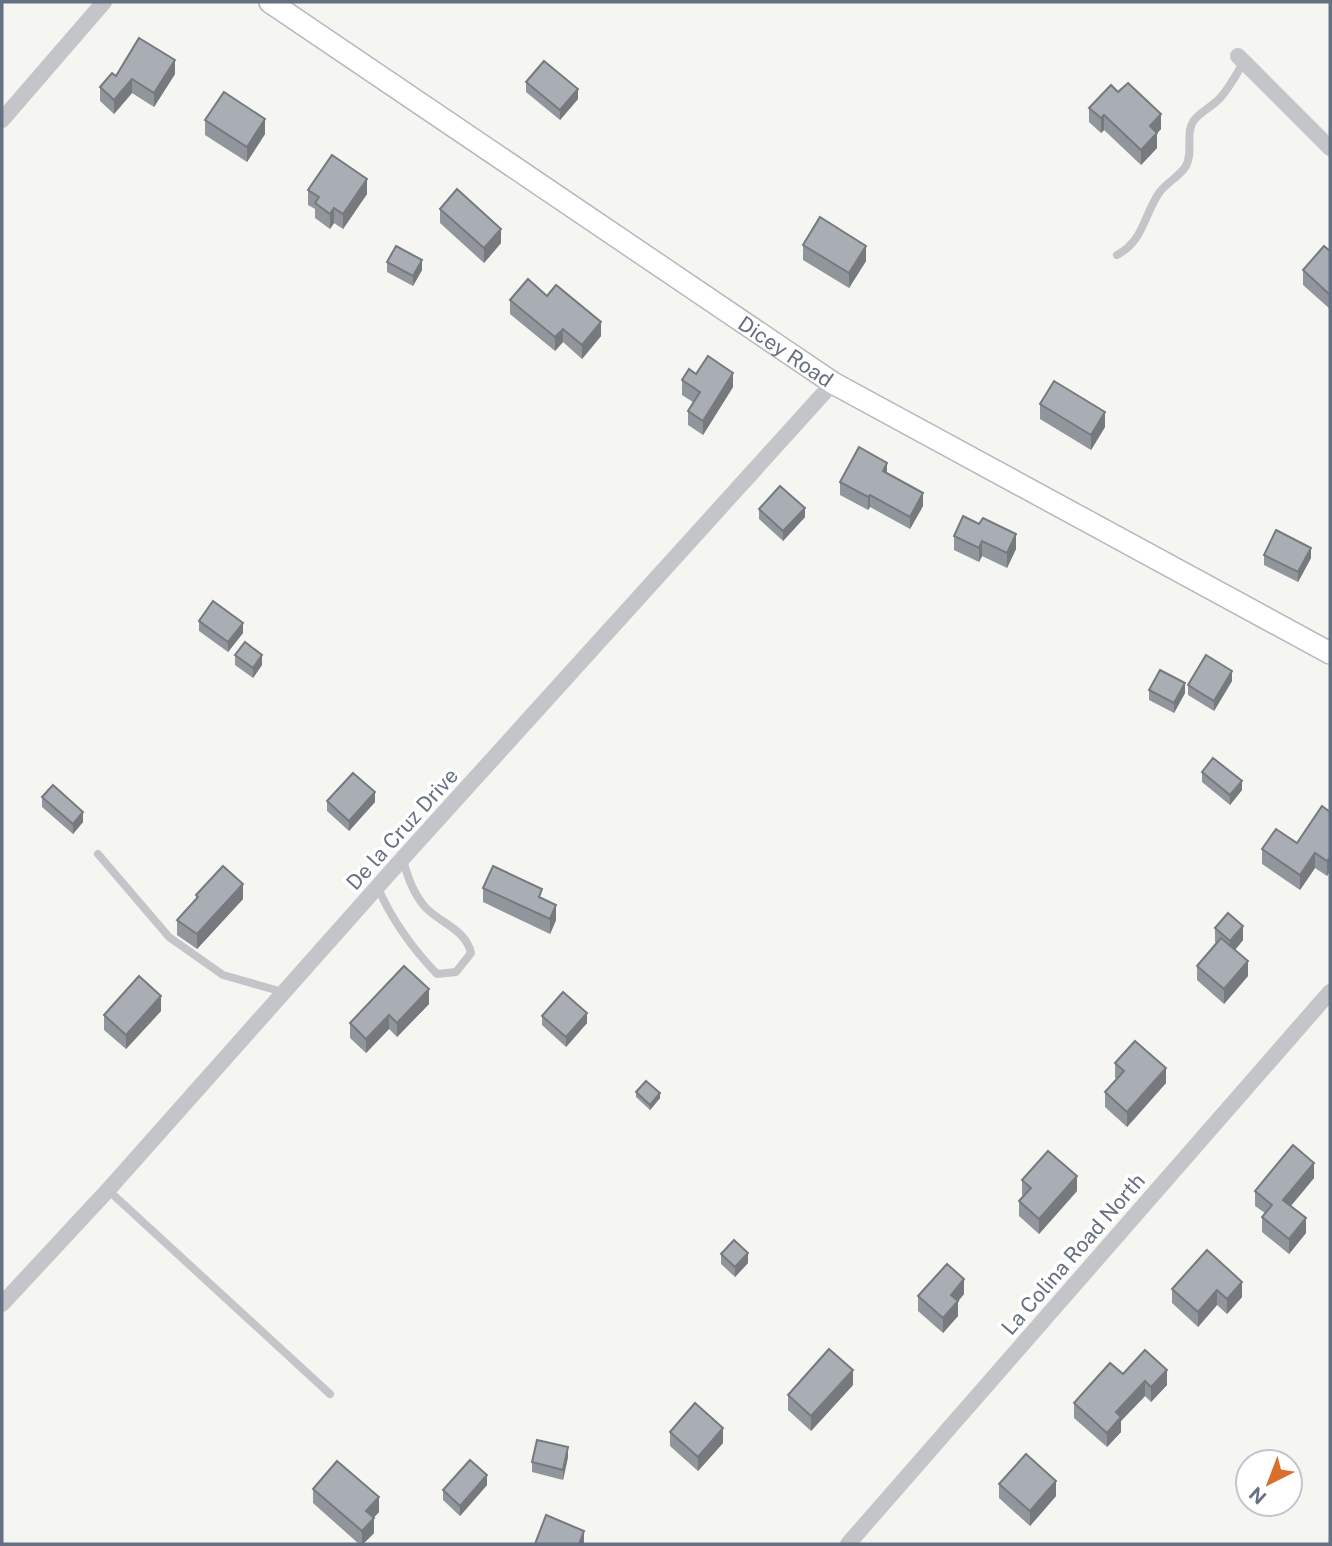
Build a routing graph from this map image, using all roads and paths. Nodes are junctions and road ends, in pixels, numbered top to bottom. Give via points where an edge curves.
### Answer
1 (104, 2) edge
2 (270, 2) edge
3 (1241, 58) joint
4 (2, 120) edge
5 (1330, 148) edge
6 (1117, 255) dead end
7 (833, 383) junction
8 (1330, 653) edge
9 (98, 854) dead end
10 (403, 858) junction
11 (378, 888) junction
12 (283, 992) junction
13 (1330, 992) edge
14 (108, 1190) junction
15 (2, 1304) edge
16 (330, 1394) dead end
17 (848, 1544) edge

1 - 4 street
2 - 7 street, Dicey Road
3 - 5 street
3 - 6 lane via 1235,78 1219,100 1194,120 1185,166 1159,193 1129,248
7 - 8 street, Dicey Road
7 - 10 street, De la Cruz Drive
9 - 12 lane via 169,937 223,975
10 - 11 street, De la Cruz Drive
10 - 11 lane via 425,907 468,940 471,953 456,972 437,974 419,956
11 - 12 street, De la Cruz Drive
12 - 14 street, De la Cruz Drive
13 - 17 street, La Colina Road North
14 - 15 street, De la Cruz Drive
14 - 16 lane

